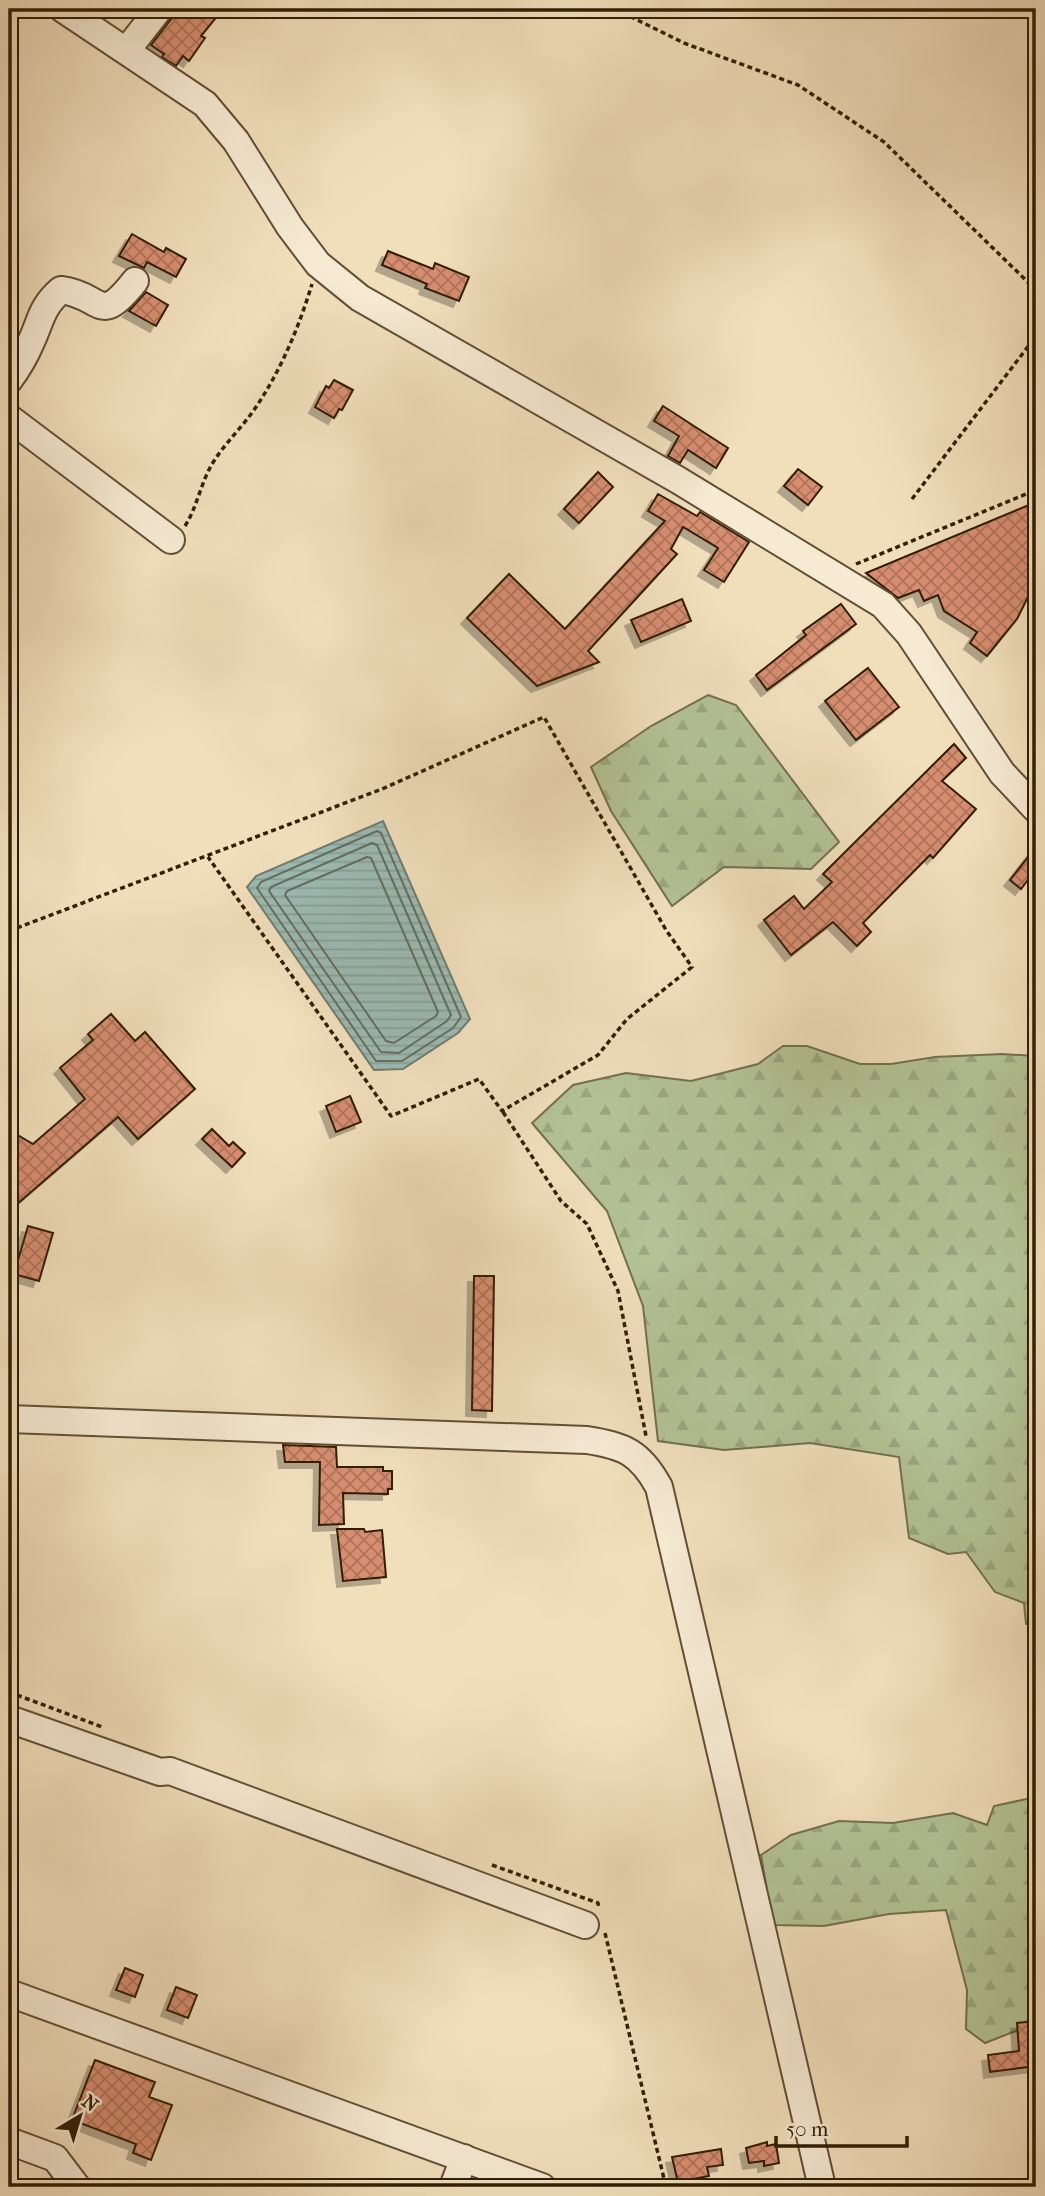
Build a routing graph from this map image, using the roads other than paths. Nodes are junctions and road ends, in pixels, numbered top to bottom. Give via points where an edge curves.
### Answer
1 (63, 9) edge
2 (159, 9) edge
3 (127, 50) junction
4 (135, 281) dead end
5 (9, 380) edge
6 (9, 418) edge
7 (171, 540) road end
8 (1036, 809) edge
9 (9, 1419) edge
10 (9, 1719) edge
11 (585, 1925) dead end
12 (9, 1993) edge
13 (9, 2141) edge
14 (464, 2158) junction
15 (76, 2187) edge
16 (453, 2187) edge
17 (542, 2187) edge
18 (822, 2187) edge

1 - 3 street
2 - 3 street
3 - 8 street via 205,104 236,141 318,264 360,298 883,605 909,634 1002,774
4 - 5 street via 111,306 102,307 61,290 49,300
6 - 7 street
9 - 18 street via 587,1440 626,1449 639,1458 659,1487
10 - 11 street via 160,1772 170,1771
12 - 14 street
13 - 15 street via 55,2158
14 - 16 street
14 - 17 street

